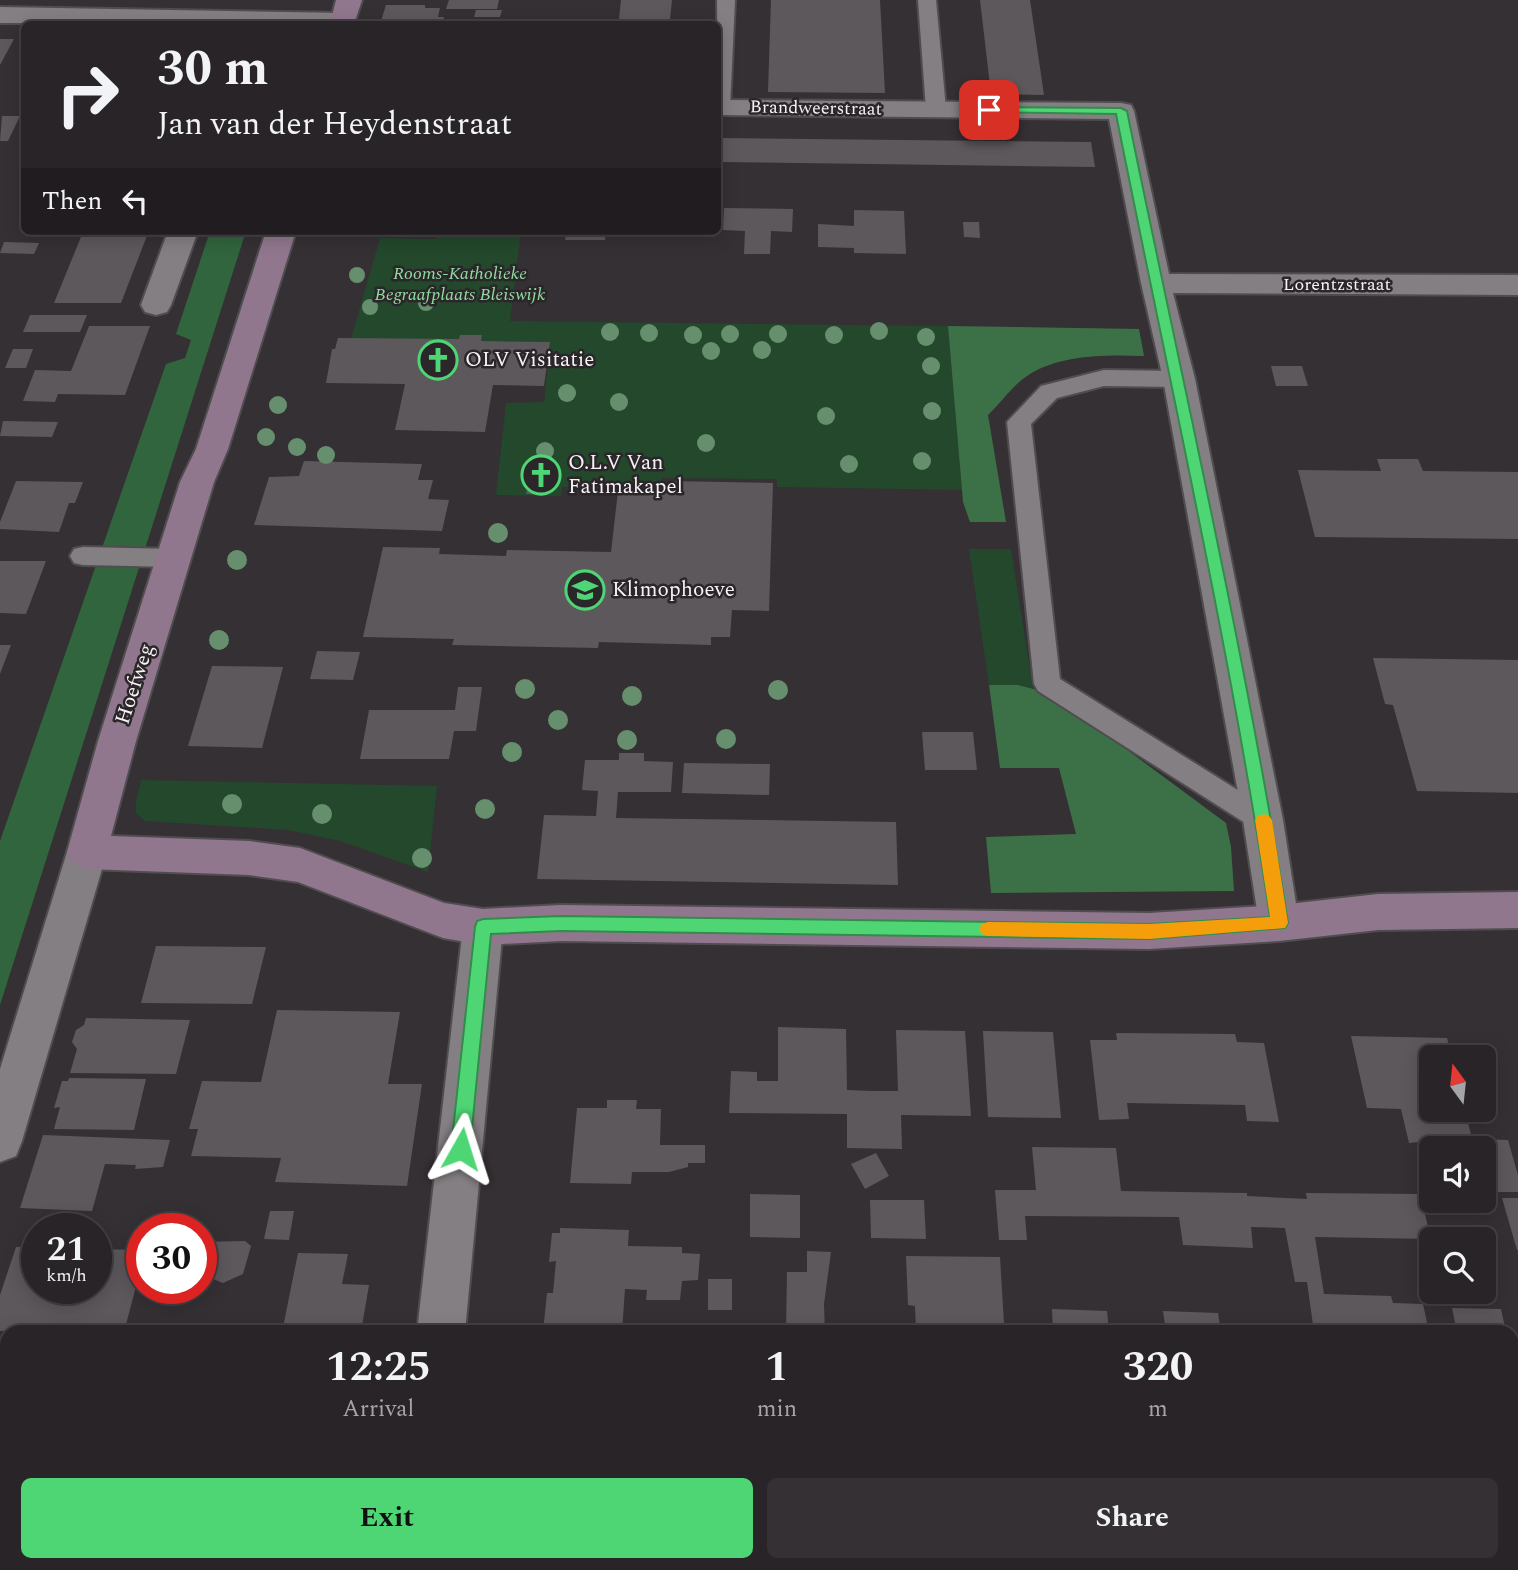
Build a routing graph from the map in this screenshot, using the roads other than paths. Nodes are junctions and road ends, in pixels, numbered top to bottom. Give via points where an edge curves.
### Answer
1 (726, 0) edge
2 (927, 0) edge
3 (0, 15) edge
4 (261, 15) edge
5 (345, 15) edge
6 (721, 89) edge
7 (721, 107) edge
8 (936, 110) junction
9 (182, 235) edge
10 (280, 235) edge
11 (1156, 283) junction
12 (1518, 285) edge
13 (156, 305) dead end
14 (1179, 379) junction
15 (83, 556) dead end
16 (164, 558) junction
17 (1264, 820) junction
18 (87, 852) junction
19 (1518, 910) edge
20 (1279, 923) junction
21 (483, 927) junction
22 (0, 1141) edge
23 (442, 1325) edge

1 - 6 lane, Brandweerstraat
2 - 8 lane
3 - 4 street
4 - 5 street
7 - 8 street, Brandweerstraat
8 - 11 street, Brandweerstraat via 1121,111
9 - 13 street
10 - 16 street, Hoefweg via 212,449
11 - 12 street, Lorentzstraat
11 - 14 street
14 - 17 street
14 - 17 lane via 1104,378 1049,392 1019,422 1047,684
15 - 16 lane
16 - 18 street, Hoefweg
17 - 20 street
18 - 21 street via 249,858 300,865 443,920
18 - 22 street, Hoefweg
19 - 20 street via 1378,912
20 - 21 street via 1149,931 561,923
21 - 23 street

